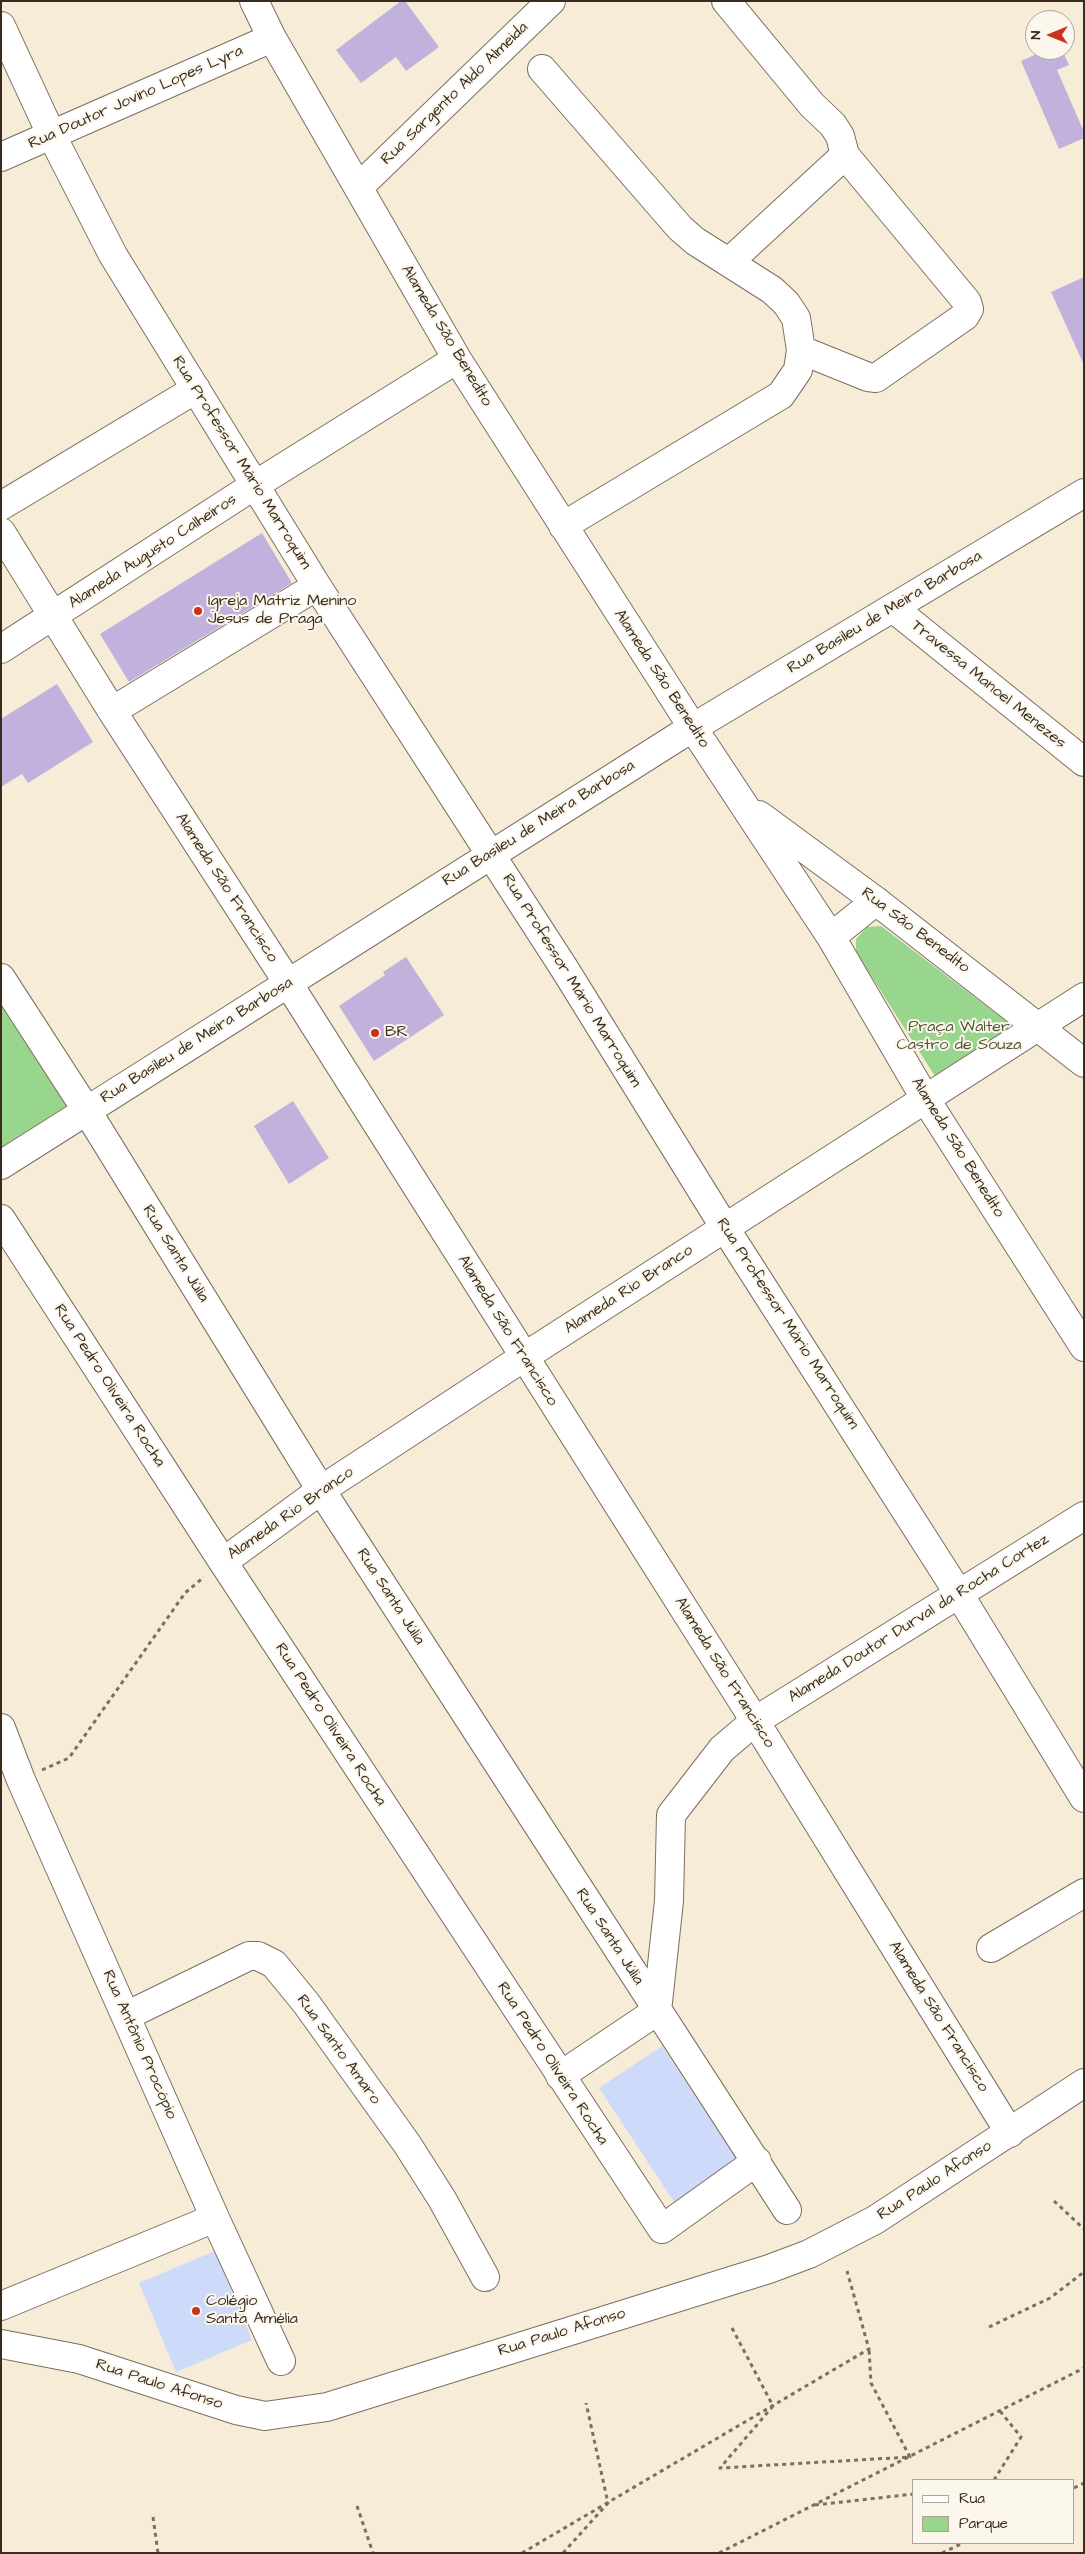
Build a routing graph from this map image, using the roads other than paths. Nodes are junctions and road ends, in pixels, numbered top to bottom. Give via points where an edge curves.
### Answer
1 (254, 1) edge
2 (551, 1) edge
3 (726, 1) edge
4 (1, 26) edge
5 (272, 38) junction
6 (542, 69) dead end
7 (52, 136) junction
8 (845, 155) junction
9 (1, 157) edge
10 (359, 188) junction
11 (730, 262) junction
12 (801, 350) junction
13 (457, 359) junction
14 (196, 389) junction
15 (255, 485) junction
16 (1084, 493) edge
17 (1, 506) edge
18 (563, 526) junction
19 (1, 532) edge
20 (317, 586) junction
21 (893, 608) junction
22 (55, 616) junction
23 (1, 649) edge
24 (112, 711) junction
25 (693, 728) junction
26 (1081, 755) edge
27 (744, 804) junction
28 (491, 854) junction
29 (876, 901) junction
30 (832, 937) junction
31 (1, 978) edge
32 (288, 983) junction
33 (1084, 997) edge
34 (1040, 1027) junction
35 (1084, 1063) edge
36 (926, 1100) junction
37 (87, 1111) junction
38 (1, 1165) edge
39 (1, 1219) edge
40 (725, 1228) junction
41 (1084, 1347) edge
42 (524, 1358) junction
43 (321, 1490) junction
44 (1084, 1516) edge
45 (223, 1562) junction
46 (959, 1594) junction
47 (755, 1721) junction
48 (1, 1728) edge
49 (12, 1768) edge
50 (1084, 1798) edge
51 (1084, 1893) edge
52 (991, 1948) dead end
53 (657, 2011) junction
54 (126, 2016) junction
55 (560, 2076) junction
56 (1084, 2083) edge
57 (1010, 2133) junction
58 (756, 2161) junction
59 (787, 2210) dead end
60 (215, 2218) junction
61 (485, 2277) dead end
62 (1, 2306) edge
63 (1, 2344) edge
64 (281, 2361) dead end

1 - 5 street, Alameda São Benedito
2 - 10 street, Rua Sargento Aldo Almeida
3 - 8 street via 832,125 840,136
4 - 7 street, Rua Professor Mário Marroquim
5 - 7 street, Rua Doutor Jovino Lopes Lyra
5 - 10 street, Alameda São Benedito
6 - 11 street via 680,228 694,241
7 - 9 street, Rua Doutor Jovino Lopes Lyra
7 - 14 street, Rua Professor Mário Marroquim via 114,255
8 - 11 street
8 - 12 street via 967,302 969,310 876,378
10 - 13 street, Alameda São Benedito
11 - 12 street via 786,303 796,318
12 - 18 street via 798,370 781,395
13 - 15 street, Alameda Augusto Calheiros
13 - 18 street, Alameda São Benedito
14 - 15 street, Rua Professor Mário Marroquim
14 - 17 street
15 - 20 street, Rua Professor Mário Marroquim
15 - 22 street, Alameda Augusto Calheiros
16 - 21 street, Rua Basileu de Meira Barbosa
18 - 25 street, Alameda São Benedito
19 - 22 street, Alameda São Francisco
20 - 24 street
20 - 28 street, Rua Professor Mário Marroquim
21 - 25 street, Rua Basileu de Meira Barbosa
21 - 26 street, Travessa Manoel Menezes
22 - 23 street, Alameda Augusto Calheiros
22 - 24 street, Alameda São Francisco
24 - 32 street, Alameda São Francisco
25 - 27 street, Alameda São Benedito
25 - 28 street, Rua Basileu de Meira Barbosa
27 - 29 street, Rua São Benedito
27 - 30 street, Alameda São Benedito
28 - 32 street, Rua Basileu de Meira Barbosa
28 - 40 street, Rua Professor Mário Marroquim
29 - 30 street
29 - 34 street, Rua São Benedito
30 - 36 street, Alameda São Benedito
31 - 37 street, Rua Santa Júlia
32 - 37 street, Rua Basileu de Meira Barbosa
32 - 42 street, Alameda São Francisco
33 - 34 street, Alameda Rio Branco
34 - 35 street, Rua São Benedito
34 - 36 street, Alameda Rio Branco
36 - 40 street, Alameda Rio Branco
36 - 41 street, Alameda São Benedito
37 - 38 street, Rua Basileu de Meira Barbosa
37 - 43 street, Rua Santa Júlia
39 - 45 street, Rua Pedro Oliveira Rocha
40 - 42 street, Alameda Rio Branco
40 - 46 street, Rua Professor Mário Marroquim
42 - 43 street, Alameda Rio Branco
42 - 47 street, Alameda São Francisco
43 - 45 street, Alameda Rio Branco
43 - 53 street, Rua Santa Júlia
44 - 46 street, Alameda Doutor Durval da Rocha Cortez
45 - 55 street, Rua Pedro Oliveira Rocha
46 - 47 street, Alameda Doutor Durval da Rocha Cortez
46 - 50 street, Rua Professor Mário Marroquim
47 - 53 street, Alameda Doutor Durval da Rocha Cortez via 722,1750 671,1815 670,1901
47 - 57 street, Alameda São Francisco
48 - 49 street, Rua Antônio Procópio
49 - 54 street, Rua Antônio Procópio
51 - 52 street
53 - 55 street
53 - 58 street, Rua Santa Júlia
54 - 60 street, Rua Antônio Procópio
54 - 61 street, Rua Santo Amaro via 249,1956 258,1956 274,1964 306,2003 407,2144
55 - 58 street, Rua Pedro Oliveira Rocha via 662,2229
56 - 57 street, Rua Paulo Afonso
57 - 63 street, Rua Paulo Afonso via 875,2220 809,2254 770,2269 304,2412 265,2416 236,2410 79,2359
58 - 59 street, Rua Santa Júlia
60 - 62 street
60 - 64 street, Rua Antônio Procópio

